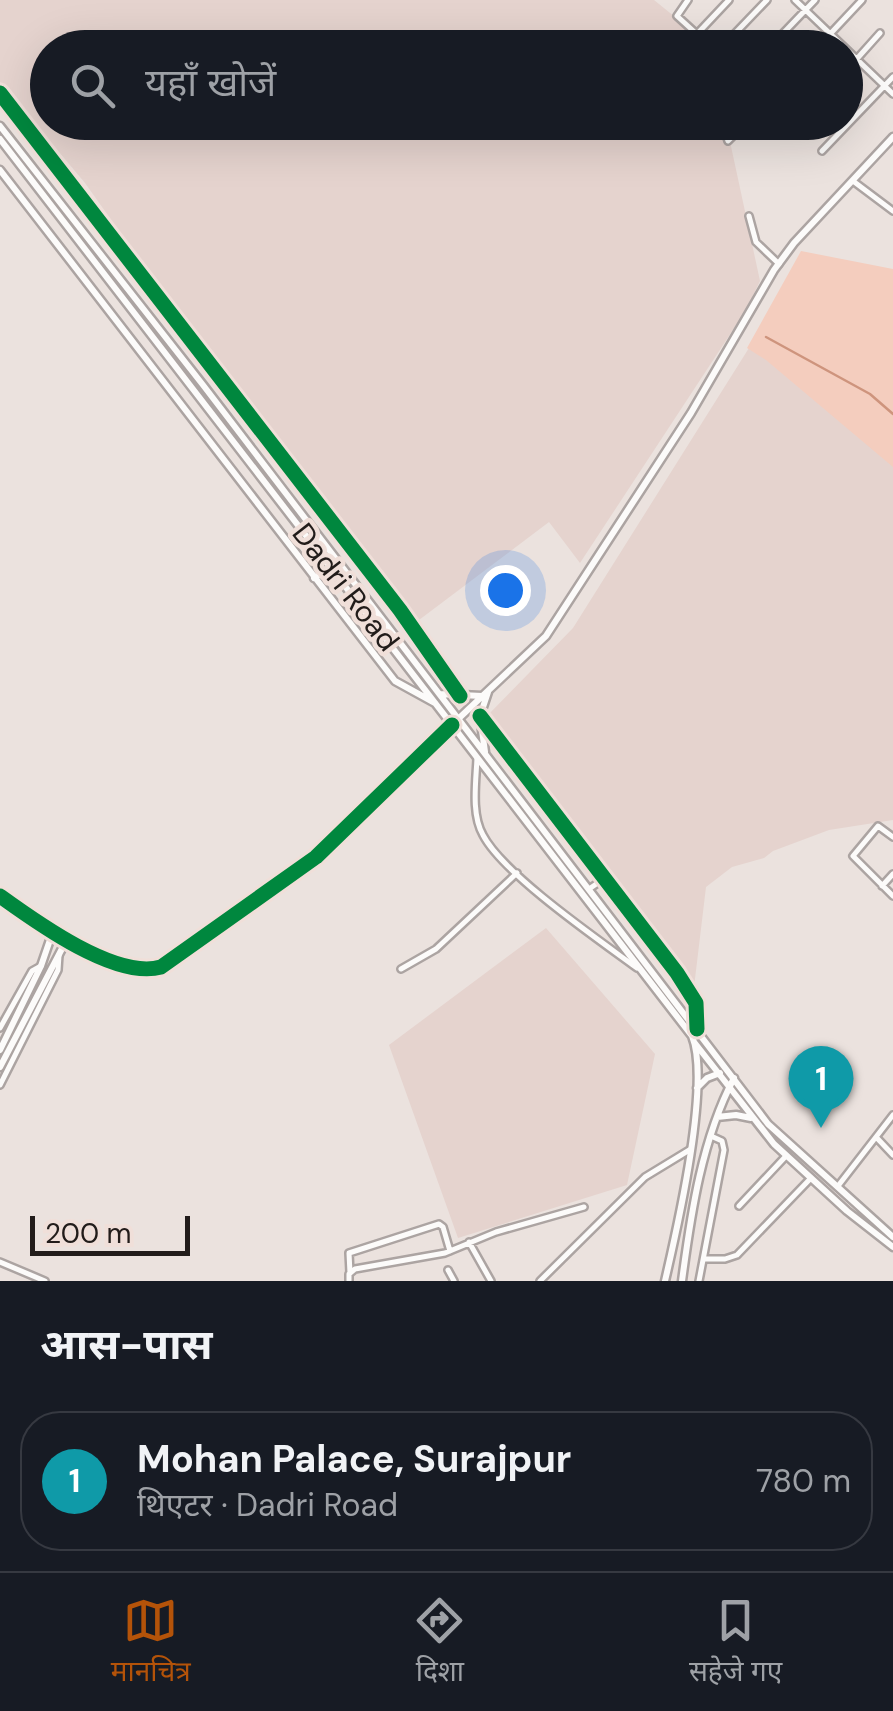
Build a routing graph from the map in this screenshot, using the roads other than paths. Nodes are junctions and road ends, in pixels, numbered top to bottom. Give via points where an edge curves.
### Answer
1 (688, 0) edge
2 (729, 0) edge
3 (767, 0) edge
4 (795, 0) edge
5 (815, 0) edge
6 (862, 0) edge
7 (805, 10) junction
8 (693, 30) edge
9 (702, 30) edge
10 (738, 30) edge
11 (786, 30) edge
12 (830, 30) edge
13 (834, 30) edge
14 (880, 33) dead end
15 (863, 51) edge
16 (863, 64) edge
17 (893, 77) edge
18 (884, 86) junction
19 (0, 94) edge
20 (893, 94) edge
21 (863, 108) edge
22 (0, 126) edge
23 (30, 133) edge
24 (893, 136) edge
25 (0, 139) edge
26 (36, 140) edge
27 (833, 140) edge
28 (822, 152) dead end
29 (2, 177) edge
30 (853, 181) junction
31 (893, 211) edge
32 (749, 216) dead end
33 (779, 264) junction
34 (331, 567) junction
35 (314, 578) junction
36 (489, 690) junction
37 (439, 693) junction
38 (460, 696) junction
39 (482, 696) junction
40 (436, 703) junction
41 (480, 716) junction
42 (455, 722) junction
43 (481, 756) junction
44 (893, 838) edge
45 (517, 872) junction
46 (893, 874) edge
47 (605, 878) junction
48 (593, 886) junction
49 (882, 886) junction
50 (0, 896) edge
51 (893, 896) edge
52 (52, 934) junction
53 (66, 940) junction
54 (59, 955) junction
55 (41, 966) junction
56 (401, 969) dead end
57 (642, 972) junction
58 (0, 1028) edge
59 (697, 1029) junction
60 (693, 1039) junction
61 (0, 1050) edge
62 (0, 1067) edge
63 (718, 1074) junction
64 (732, 1075) junction
65 (0, 1085) edge
66 (728, 1088) junction
67 (695, 1090) junction
68 (893, 1114) edge
69 (716, 1117) junction
70 (752, 1118) junction
71 (711, 1136) junction
72 (876, 1137) junction
73 (690, 1150) junction
74 (893, 1155) edge
75 (786, 1156) junction
76 (811, 1178) junction
77 (836, 1188) junction
78 (739, 1206) dead end
79 (584, 1207) dead end
80 (893, 1237) edge
81 (469, 1242) junction
82 (893, 1246) edge
83 (450, 1251) junction
84 (704, 1259) junction
85 (0, 1262) edge
86 (448, 1270) dead end
87 (350, 1272) junction
88 (45, 1281) edge
89 (350, 1281) edge
90 (454, 1281) edge
91 (491, 1281) edge
92 (540, 1281) edge
93 (665, 1281) edge
94 (682, 1281) edge
95 (700, 1281) edge

1 - 8 street via 677,16
2 - 9 street
3 - 10 street
4 - 7 street
5 - 7 street
6 - 13 street
7 - 11 street
7 - 12 street
14 - 15 street
16 - 18 street
17 - 18 street
18 - 20 street
18 - 21 street
19 - 23 street
22 - 37 main road, Dadri Road
24 - 30 main road
25 - 34 main road, Dadri Road
26 - 38 street
27 - 28 street
29 - 35 main road
30 - 31 street
30 - 33 main road
32 - 33 street via 756,242
33 - 36 main road via 554,625
34 - 35 main road
34 - 40 main road, Dadri Road
35 - 40 main road via 395,681
36 - 39 main road
36 - 41 main road
37 - 38 main road
37 - 42 main road, Dadri Road
38 - 39 main road
39 - 42 main road
40 - 42 main road, Dadri Road
41 - 43 main road
41 - 47 street
42 - 43 main road, Dadri Road
42 - 53 street via 316,856 161,967 136,969
43 - 45 street via 482,833
43 - 48 main road, Dadri Road
43 - 57 main road, Dadri Road
44 - 49 street via 878,826 853,854
45 - 56 street via 436,949
45 - 57 street
46 - 49 street
47 - 48 street
47 - 59 street via 696,1003
48 - 59 main road, Dadri Road
49 - 51 street
50 - 52 street
52 - 53 street
52 - 55 main road
53 - 54 main road
54 - 62 main road
54 - 65 street via 58,970
55 - 58 street
55 - 61 main road
57 - 60 main road, Dadri Road
59 - 64 main road, Dadri Road
60 - 63 main road, Dadri Road
60 - 67 main road
63 - 64 main road
63 - 66 main road, Dadri Road
63 - 67 main road
64 - 66 main road
64 - 77 main road, Dadri Road via 774,1132
66 - 69 main road
66 - 70 main road, Dadri Road
67 - 73 main road
68 - 72 street
69 - 70 main road
69 - 71 main road
70 - 75 main road, Dadri Road
71 - 84 street via 724,1150
71 - 94 main road
72 - 74 street
72 - 77 street
73 - 92 street via 645,1176
73 - 93 main road
75 - 76 main road, Dadri Road
75 - 78 street
76 - 82 main road, Dadri Road
76 - 84 street via 737,1255
77 - 80 main road, Dadri Road
79 - 81 street
81 - 83 street
81 - 91 street
83 - 87 street
83 - 87 street via 437,1225 349,1253
84 - 95 street
85 - 88 street
86 - 90 street
87 - 89 street

